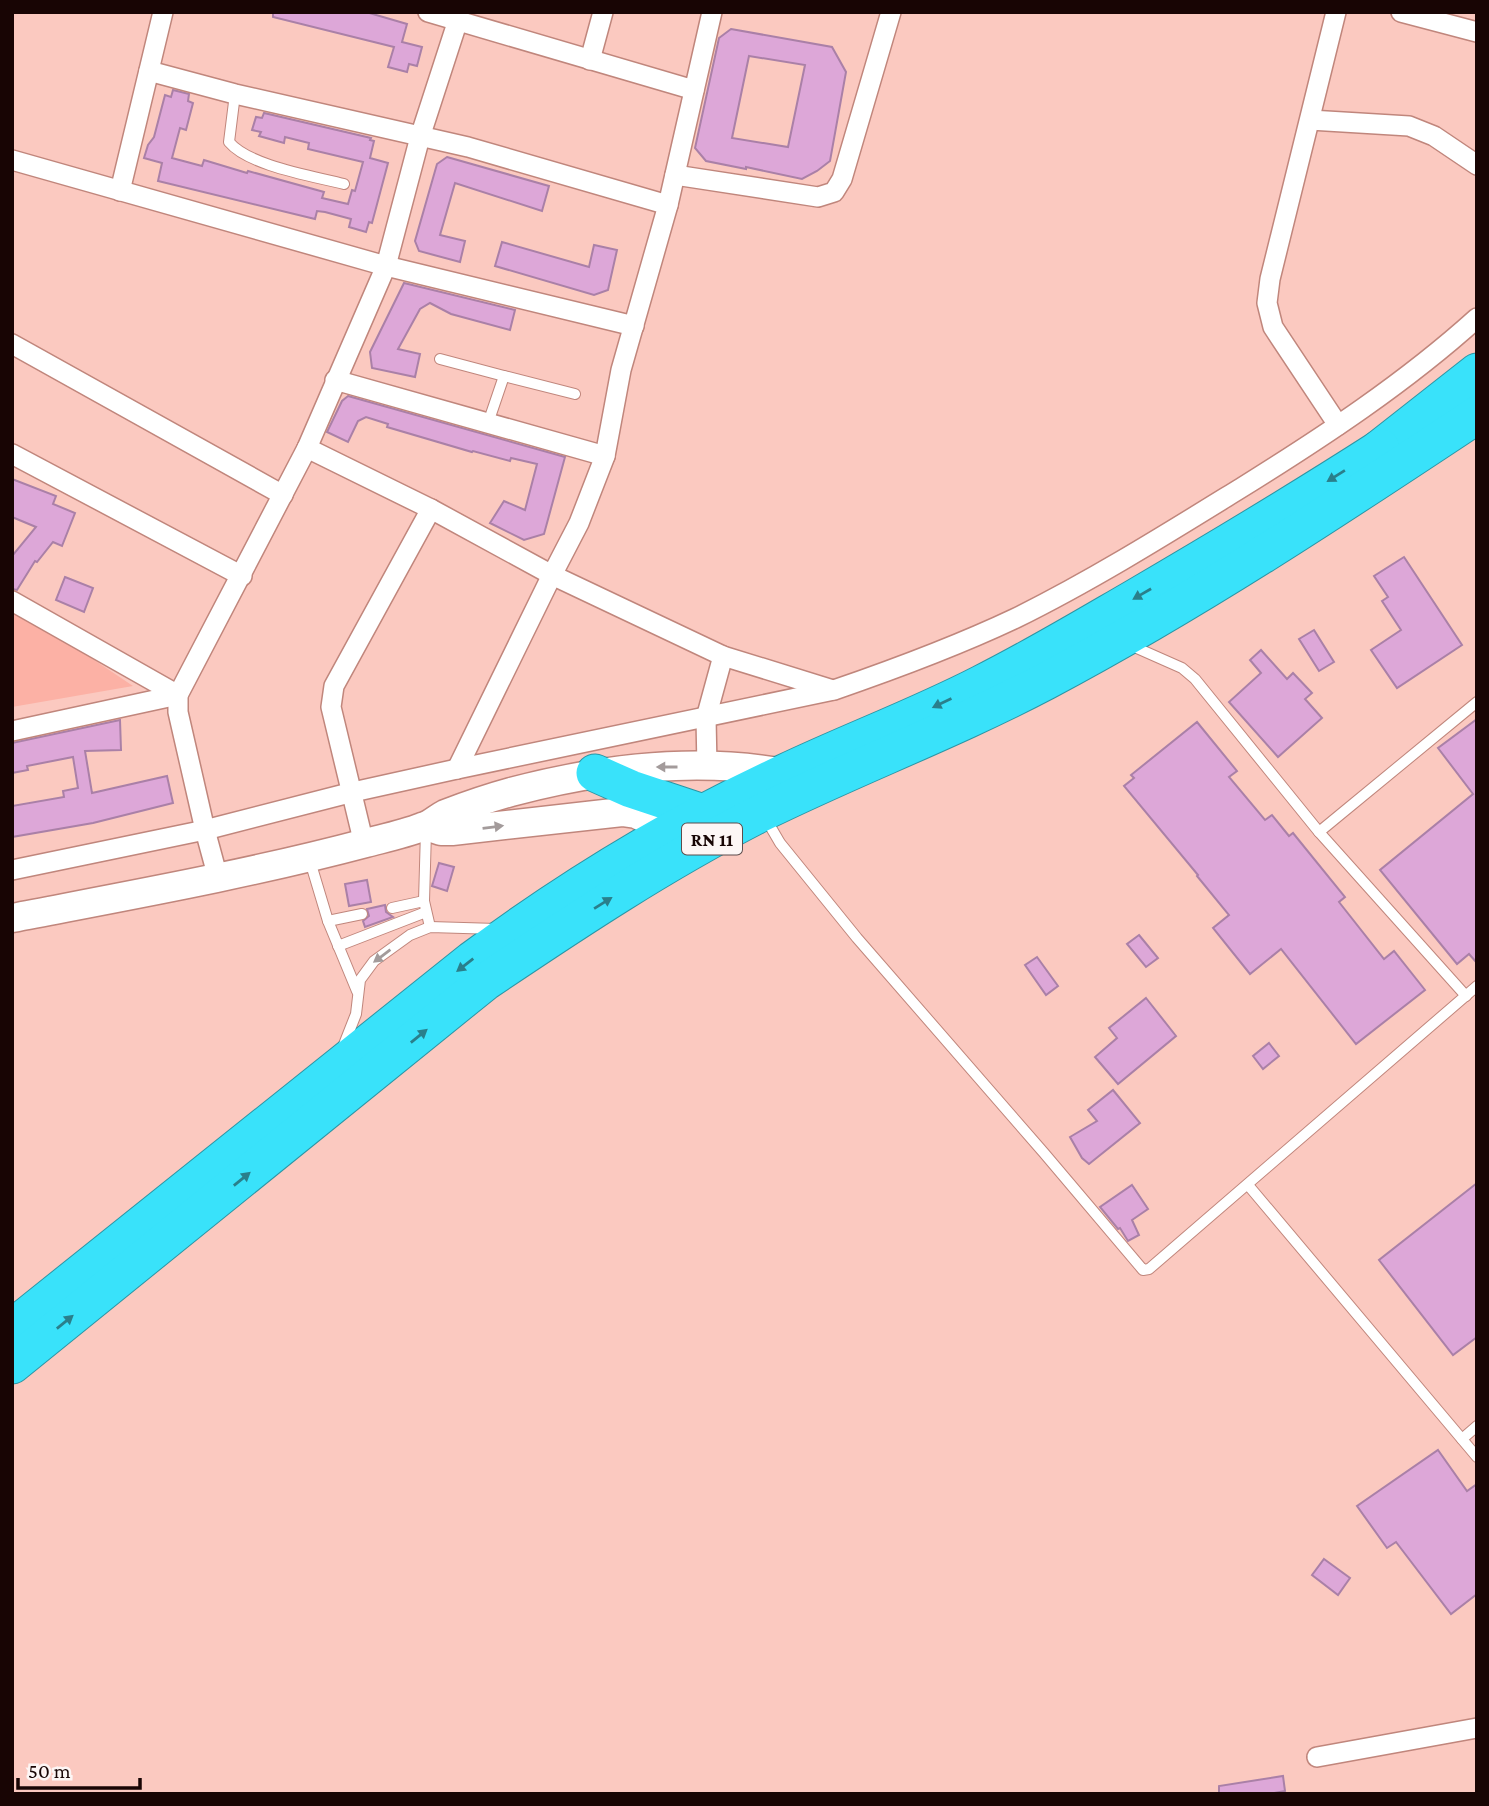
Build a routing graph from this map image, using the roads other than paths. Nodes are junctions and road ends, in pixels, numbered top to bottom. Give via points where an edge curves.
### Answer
1 (163, 12) edge
2 (428, 12) edge
3 (603, 12) edge
4 (712, 12) edge
5 (891, 12) edge
6 (1336, 12) edge
7 (1401, 12) edge
8 (458, 20) junction
9 (1477, 32) edge
10 (590, 60) junction
11 (149, 71) junction
12 (694, 90) junction
13 (235, 94) junction
14 (1310, 120) junction
15 (420, 137) junction
16 (12, 160) edge
17 (1477, 164) edge
18 (675, 176) junction
19 (344, 184) dead end
20 (120, 191) junction
21 (668, 205) junction
22 (386, 266) junction
23 (1477, 318) edge
24 (634, 326) junction
25 (12, 344) edge
26 (440, 359) dead end
27 (1477, 372) edge
28 (504, 376) junction
29 (335, 380) junction
30 (1477, 387) edge
31 (575, 394) dead end
32 (1477, 415) edge
33 (488, 423) junction
34 (1339, 425) junction
35 (307, 448) junction
36 (1379, 449) junction
37 (12, 454) edge
38 (605, 457) junction
39 (283, 495) junction
40 (431, 509) junction
41 (552, 575) junction
42 (242, 576) junction
43 (12, 601) edge
44 (1120, 640) junction
45 (723, 656) junction
46 (834, 690) junction
47 (178, 695) junction
48 (1477, 702) edge
49 (706, 718) junction
50 (12, 731) edge
51 (707, 767) junction
52 (457, 769) junction
53 (595, 773) junction
54 (784, 773) junction
55 (353, 792) junction
56 (703, 813) junction
57 (762, 813) junction
58 (426, 826) junction
59 (205, 830) junction
60 (670, 830) junction
61 (1319, 832) junction
62 (364, 844) junction
63 (309, 857) junction
64 (12, 870) edge
65 (218, 878) junction
66 (424, 901) junction
67 (392, 908) dead end
68 (426, 912) junction
69 (362, 914) dead end
70 (12, 918) edge
71 (328, 921) junction
72 (430, 927) junction
73 (515, 928) junction
74 (338, 946) junction
75 (1477, 986) edge
76 (357, 992) junction
77 (1466, 996) junction
78 (330, 1072) junction
79 (1248, 1185) junction
80 (12, 1328) edge
81 (12, 1365) edge
82 (1477, 1426) edge
83 (1462, 1438) junction
84 (1477, 1457) edge
85 (1477, 1728) edge
86 (1317, 1757) dead end

1 - 11 street
2 - 8 street
3 - 10 street
4 - 12 street
5 - 18 street via 842,179 834,192 818,197
6 - 14 street
7 - 9 street
8 - 10 street
8 - 15 street
10 - 12 street
11 - 13 street
11 - 20 street
12 - 18 street
13 - 15 street
13 - 19 lane via 229,142 237,152
14 - 17 street via 1409,126
14 - 34 street via 1267,303 1273,327
15 - 21 street
15 - 22 street
16 - 20 street
18 - 21 street
20 - 22 street
21 - 24 street
22 - 24 street
22 - 29 street
23 - 34 street
24 - 38 street
25 - 39 street
26 - 28 lane
27 - 36 highway
28 - 31 lane
28 - 33 lane
29 - 33 street
29 - 35 street
30 - 36 highway, RN 11
32 - 44 highway, RN 11
33 - 38 street
34 - 46 street via 1181,525 1017,617 889,672
35 - 39 street
35 - 40 street
36 -> 54 highway, RN 11 via 1039,654 939,705
37 - 42 street
38 - 41 street
39 - 42 street
40 - 41 street
40 - 55 street via 334,686 331,708
41 - 45 street
41 - 52 street
42 - 47 street
43 - 47 street
44 - 57 highway, RN 11 via 984,712
44 - 61 lane via 1182,668 1195,679
45 - 46 street
45 - 49 street
46 - 49 street
47 - 50 street
47 - 59 street
48 - 61 lane
49 - 51 street
49 - 52 street
51 -> 53 street
51 - 54 street
52 - 55 street
53 - 56 highway
53 - 58 street via 510,793 442,815
54 - 56 highway, RN 11
55 - 59 street
55 - 62 street
56 - 60 highway, RN 11
57 - 79 lane via 780,843 857,939 1139,1269 1149,1269
81 -> 57 highway, RN 11 via 485,982 645,876
58 -> 60 street via 452,831 622,812
58 - 62 street
58 - 66 lane
59 - 64 street
59 - 65 street
60 - 73 highway, RN 11
61 - 77 lane
62 - 63 street
63 - 65 street
63 - 71 lane
65 - 70 street
66 - 67 lane
66 - 68 lane
68 - 72 lane
68 - 74 lane
69 - 71 lane
71 - 74 lane
72 - 73 lane
72 -> 76 lane via 410,935 374,961
73 -> 78 highway, RN 11
74 - 76 lane
75 - 77 lane
76 - 78 lane via 352,1027
77 - 79 lane
78 - 80 highway, RN 11
79 - 83 lane
82 - 83 lane
83 - 84 lane
85 - 86 street

